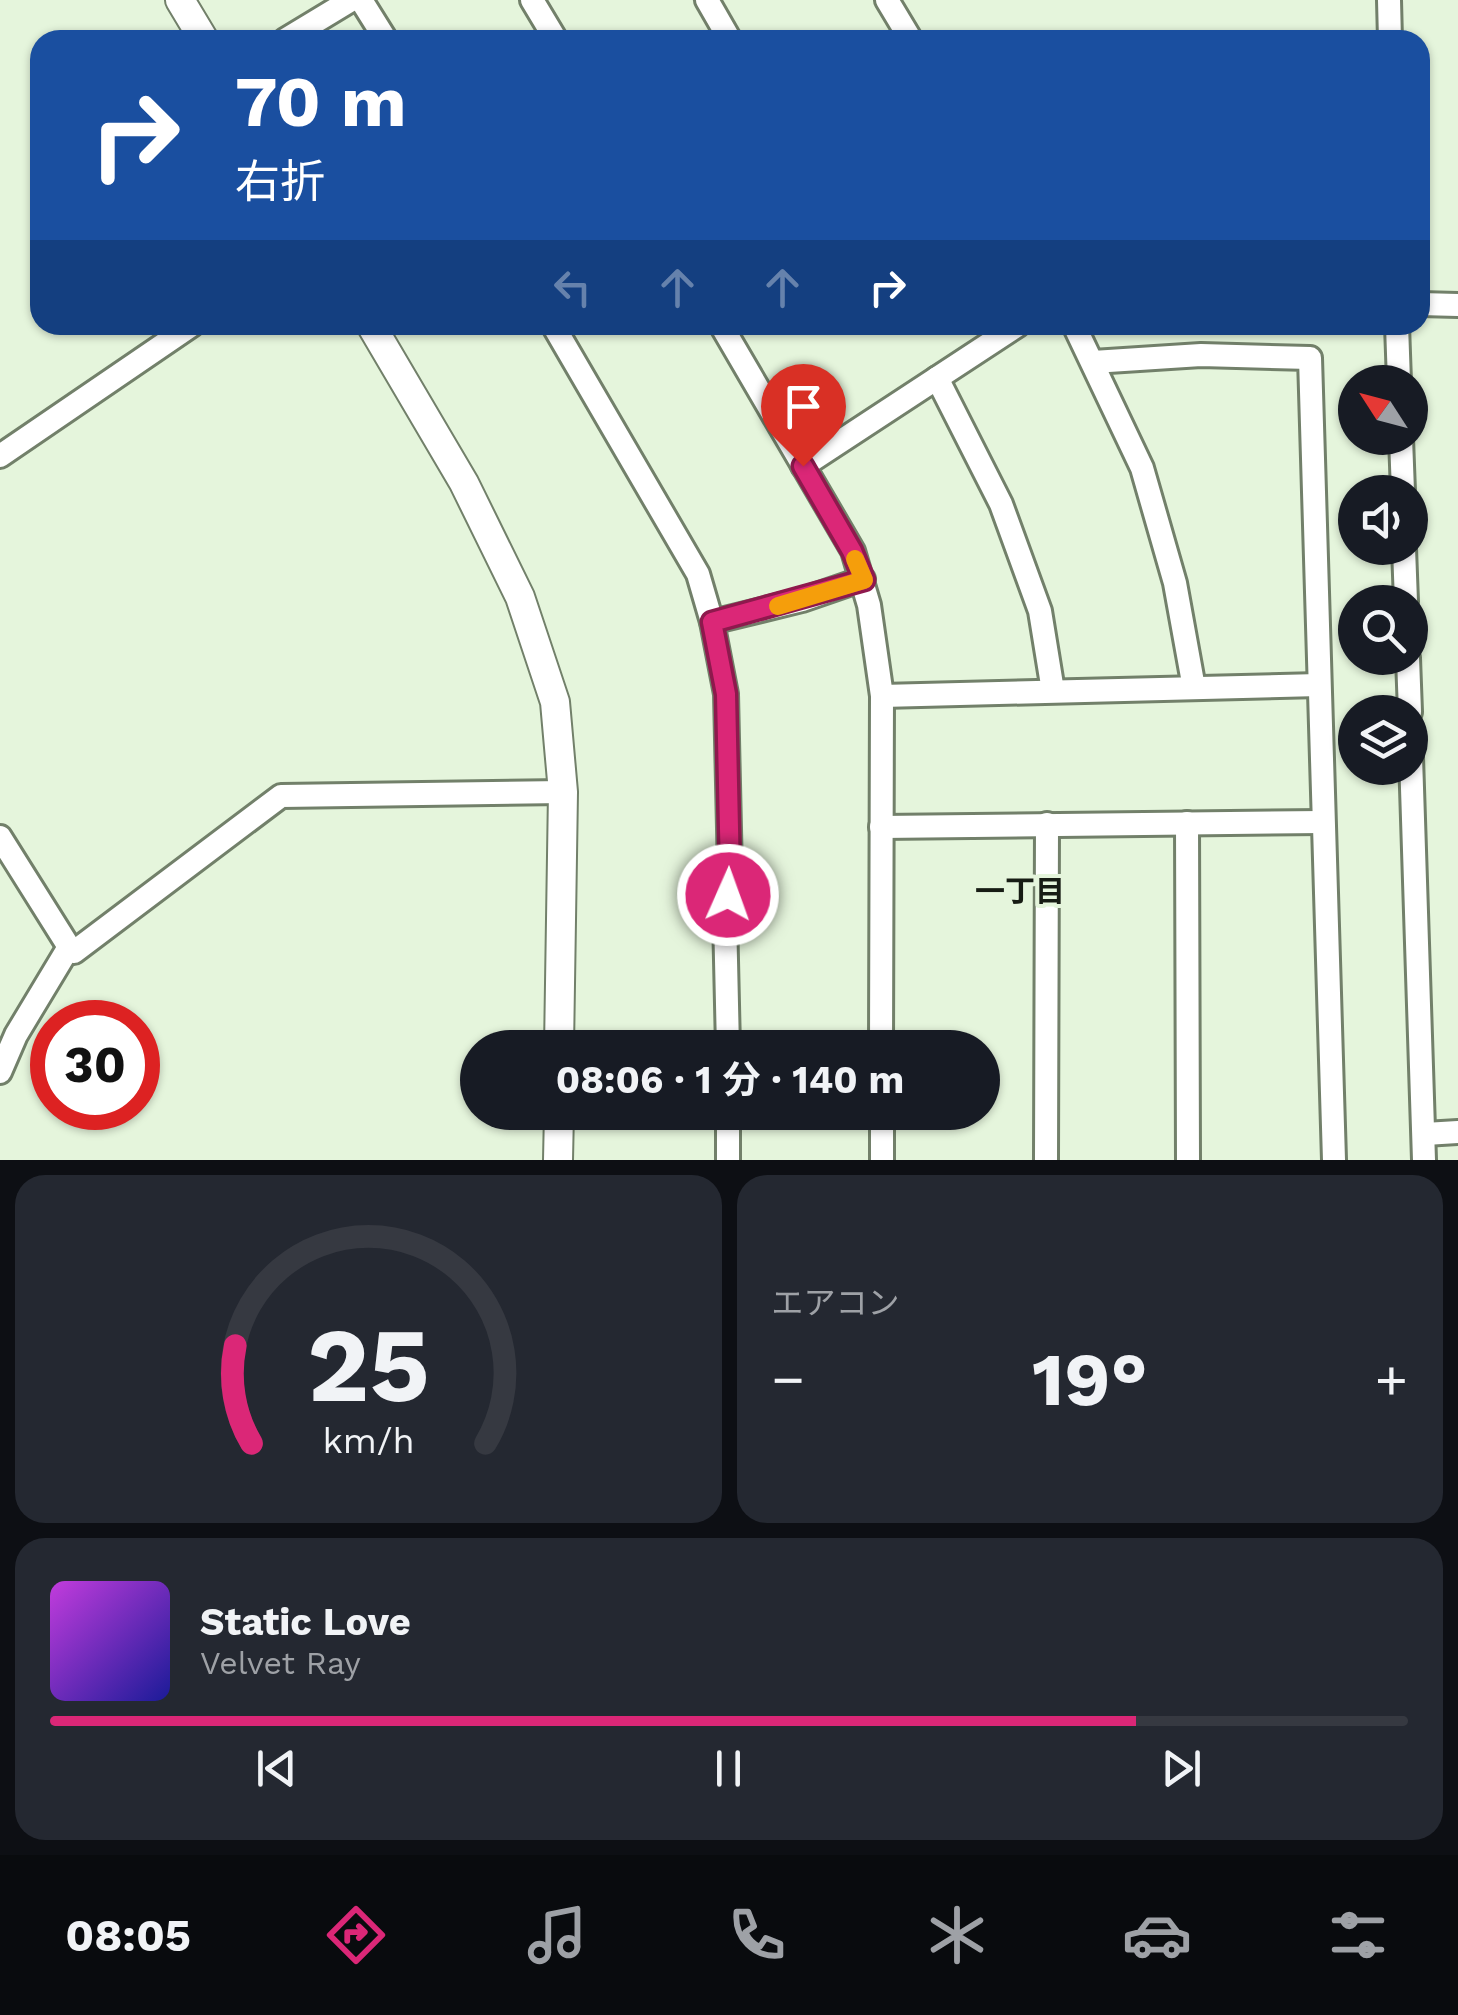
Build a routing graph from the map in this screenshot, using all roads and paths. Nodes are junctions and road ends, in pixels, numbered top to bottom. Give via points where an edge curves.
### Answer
1 (180, 0) edge
2 (351, 0) edge
3 (361, 0) edge
4 (532, 0) edge
5 (706, 0) edge
6 (888, 0) edge
7 (1389, 0) edge
8 (198, 30) edge
9 (302, 30) edge
10 (380, 30) edge
11 (550, 30) edge
12 (724, 30) edge
13 (905, 30) edge
14 (1390, 30) edge
15 (1430, 304) edge
16 (1458, 305) edge
17 (177, 335) edge
18 (377, 335) edge
19 (559, 335) edge
20 (732, 335) edge
21 (1003, 335) edge
22 (1079, 335) edge
23 (1397, 335) edge
24 (1093, 362) junction
25 (1398, 365) edge
26 (937, 378) junction
27 (0, 456) edge
28 (803, 466) junction
29 (864, 580) junction
30 (712, 622) junction
31 (1319, 685) junction
32 (1194, 688) junction
33 (1053, 691) junction
34 (882, 696) junction
35 (1412, 785) edge
36 (563, 792) junction
37 (1322, 822) junction
38 (1186, 823) junction
39 (1047, 824) junction
40 (881, 827) junction
41 (0, 837) edge
42 (69, 947) junction
43 (560, 1030) edge
44 (728, 1030) edge
45 (881, 1030) edge
46 (0, 1072) edge
47 (558, 1130) edge
48 (728, 1130) edge
49 (882, 1130) edge
50 (1458, 1132) edge
51 (1424, 1134) junction
52 (558, 1160) edge
53 (728, 1160) edge
54 (882, 1160) edge
55 (1046, 1160) edge
56 (1188, 1160) edge
57 (1334, 1160) edge
58 (1424, 1160) edge

1 - 8 street
2 - 9 street
3 - 10 street
4 - 11 street
5 - 12 street
6 - 13 street
7 - 14 street
15 - 16 street
17 - 27 street
18 - 36 street via 464,483 520,597 555,702
19 - 30 street via 698,574
20 - 28 street
21 - 26 street
22 - 24 street
23 - 25 street
24 - 31 street via 1200,355 1310,358
24 - 32 street via 1142,468 1175,584
26 - 28 street
26 - 33 street via 1001,504 1040,612
28 - 29 street
29 - 30 street
29 - 34 street
30 - 44 street via 726,694
31 - 32 street
31 - 37 street
32 - 33 street
33 - 34 street
34 - 40 street
35 - 51 street
36 - 42 street via 281,796 74,952
36 - 43 street
37 - 38 street
37 - 57 street
38 - 39 street
38 - 56 street
39 - 40 street
39 - 55 street
40 - 45 street
41 - 42 street
42 - 46 street
47 - 52 street
48 - 53 street
49 - 54 street
50 - 51 street
51 - 58 street

